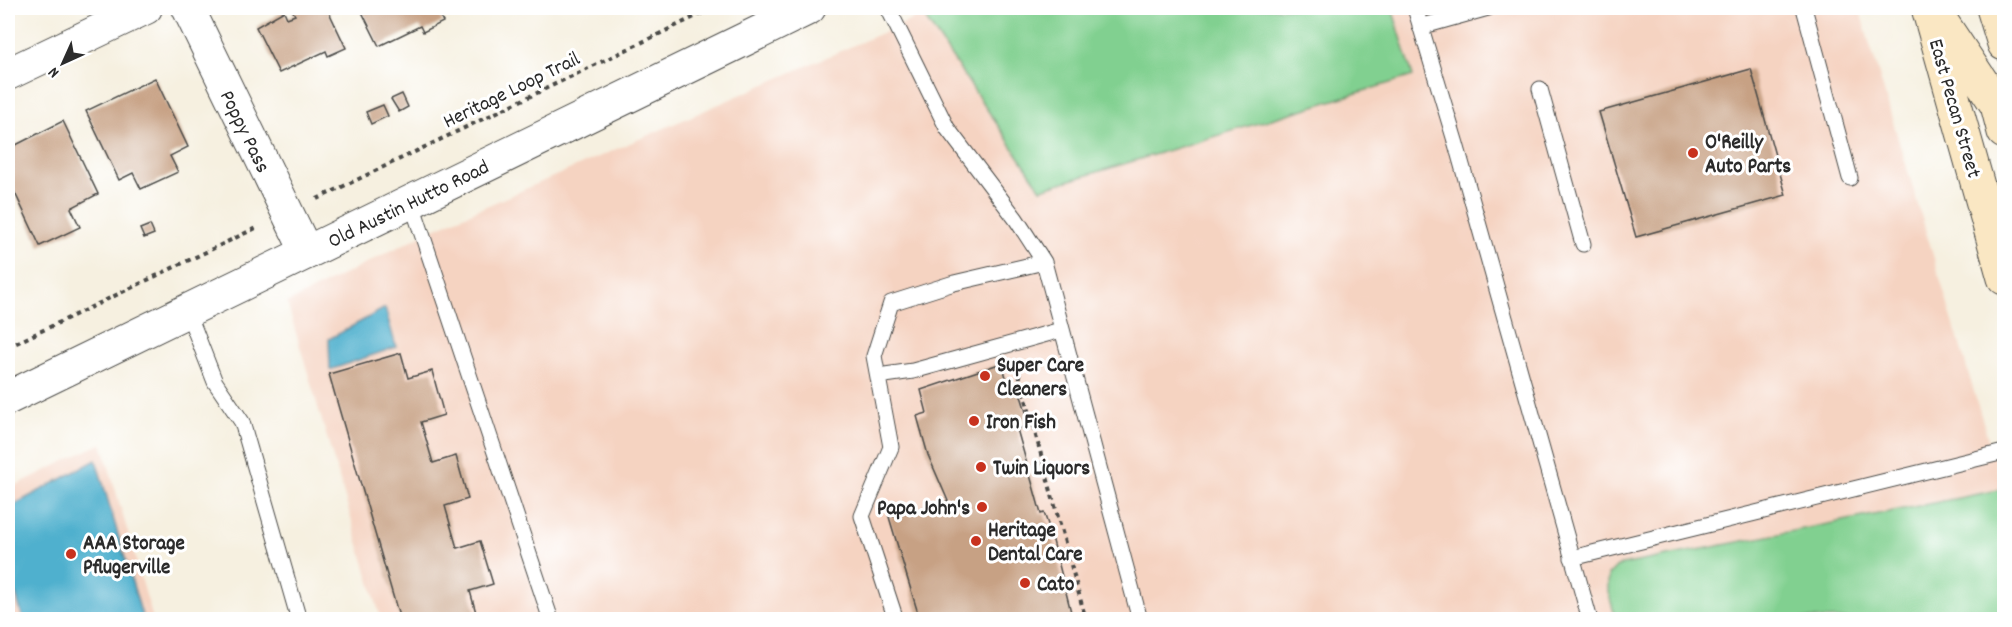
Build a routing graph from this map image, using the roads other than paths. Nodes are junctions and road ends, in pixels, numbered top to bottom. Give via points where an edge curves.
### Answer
1 (147, 8) edge
2 (188, 8) edge
3 (809, 8) edge
4 (888, 8) edge
5 (1415, 8) edge
6 (1488, 8) edge
7 (1804, 8) edge
8 (1930, 8) edge
9 (1993, 8) edge
10 (1420, 27) junction
11 (2004, 44) edge
12 (8, 74) edge
13 (1539, 88) dead end
14 (2004, 132) edge
15 (1850, 178) dead end
16 (411, 201) junction
17 (1583, 244) dead end
18 (307, 253) junction
19 (1044, 262) junction
20 (2004, 278) edge
21 (187, 310) junction
22 (1061, 330) junction
23 (878, 376) junction
24 (8, 398) edge
25 (2004, 452) edge
26 (1572, 558) junction
27 (299, 620) edge
28 (551, 620) edge
29 (896, 620) edge
30 (1140, 620) edge
31 (1590, 620) edge

1 - 12 street
2 - 18 street, Poppy Pass
3 - 16 street, Old Austin Hutto Road
4 - 19 lane via 947,128
5 - 10 lane
6 - 10 lane
7 - 15 lane
8 - 14 main road via 1996,105
8 - 20 main road, East Pecan Street
9 - 11 main road
10 - 26 lane
13 - 17 lane
16 - 18 street, Old Austin Hutto Road
16 - 28 lane
18 - 21 street, Old Austin Hutto Road
19 - 22 lane
19 - 23 lane via 954,283 891,303 874,356
21 - 24 street, Old Austin Hutto Road
21 - 27 lane via 215,382 242,422
22 - 23 lane via 913,371
22 - 30 lane
23 - 29 lane via 891,447 862,516
25 - 26 lane
26 - 31 lane

